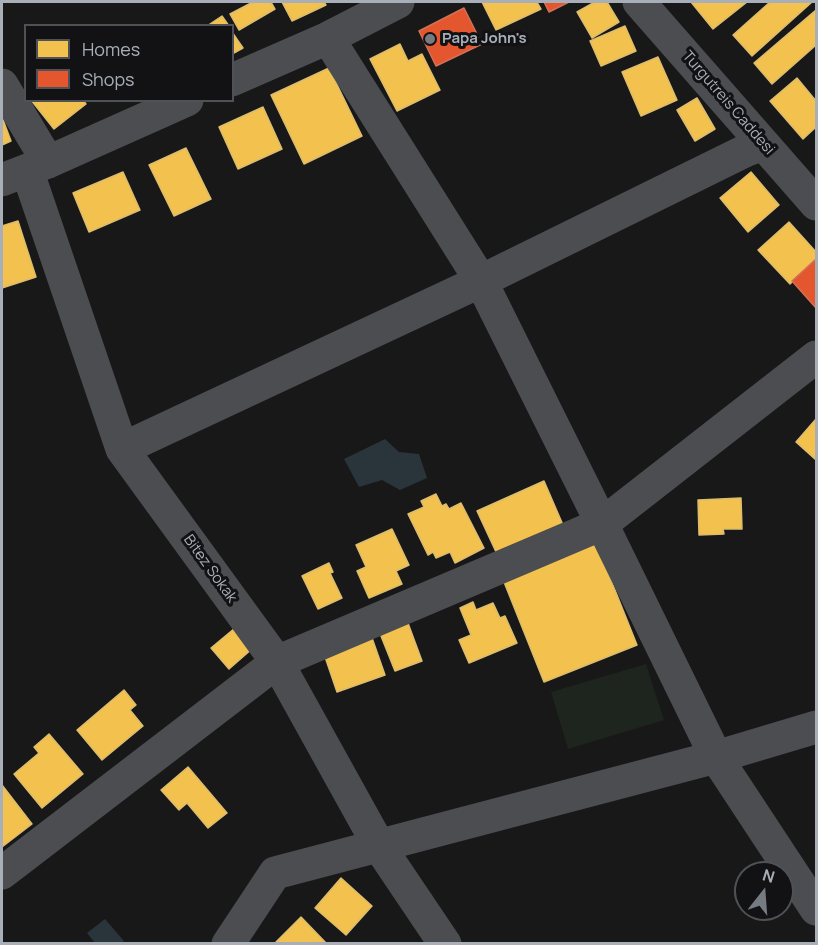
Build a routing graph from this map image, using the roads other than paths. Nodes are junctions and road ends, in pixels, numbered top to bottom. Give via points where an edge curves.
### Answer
1 (398, 2) edge
2 (639, 2) edge
3 (328, 38) junction
4 (234, 79) edge
5 (2, 85) edge
6 (182, 102) edge
7 (763, 144) junction
8 (25, 171) edge
9 (816, 204) edge
10 (481, 281) junction
11 (816, 357) edge
12 (122, 448) junction
13 (602, 524) junction
14 (278, 662) junction
15 (816, 727) edge
16 (716, 757) junction
17 (379, 846) junction
18 (2, 873) edge
19 (816, 909) edge
20 (228, 944) edge
21 (445, 944) edge

1 - 3 street
2 - 7 street, Turgutreis Caddesi
3 - 4 street
3 - 10 street
5 - 8 street, Bitez Sokak
6 - 8 street
7 - 9 street, Turgutreis Caddesi
7 - 10 street
8 - 12 street, Bitez Sokak
10 - 12 street
10 - 13 street
11 - 13 street
12 - 14 street, Bitez Sokak
13 - 14 street
13 - 16 street
14 - 17 street, Bitez Sokak
14 - 18 street
15 - 16 street
16 - 17 street
16 - 19 street
17 - 20 street via 275,873
17 - 21 street, Bitez Sokak

